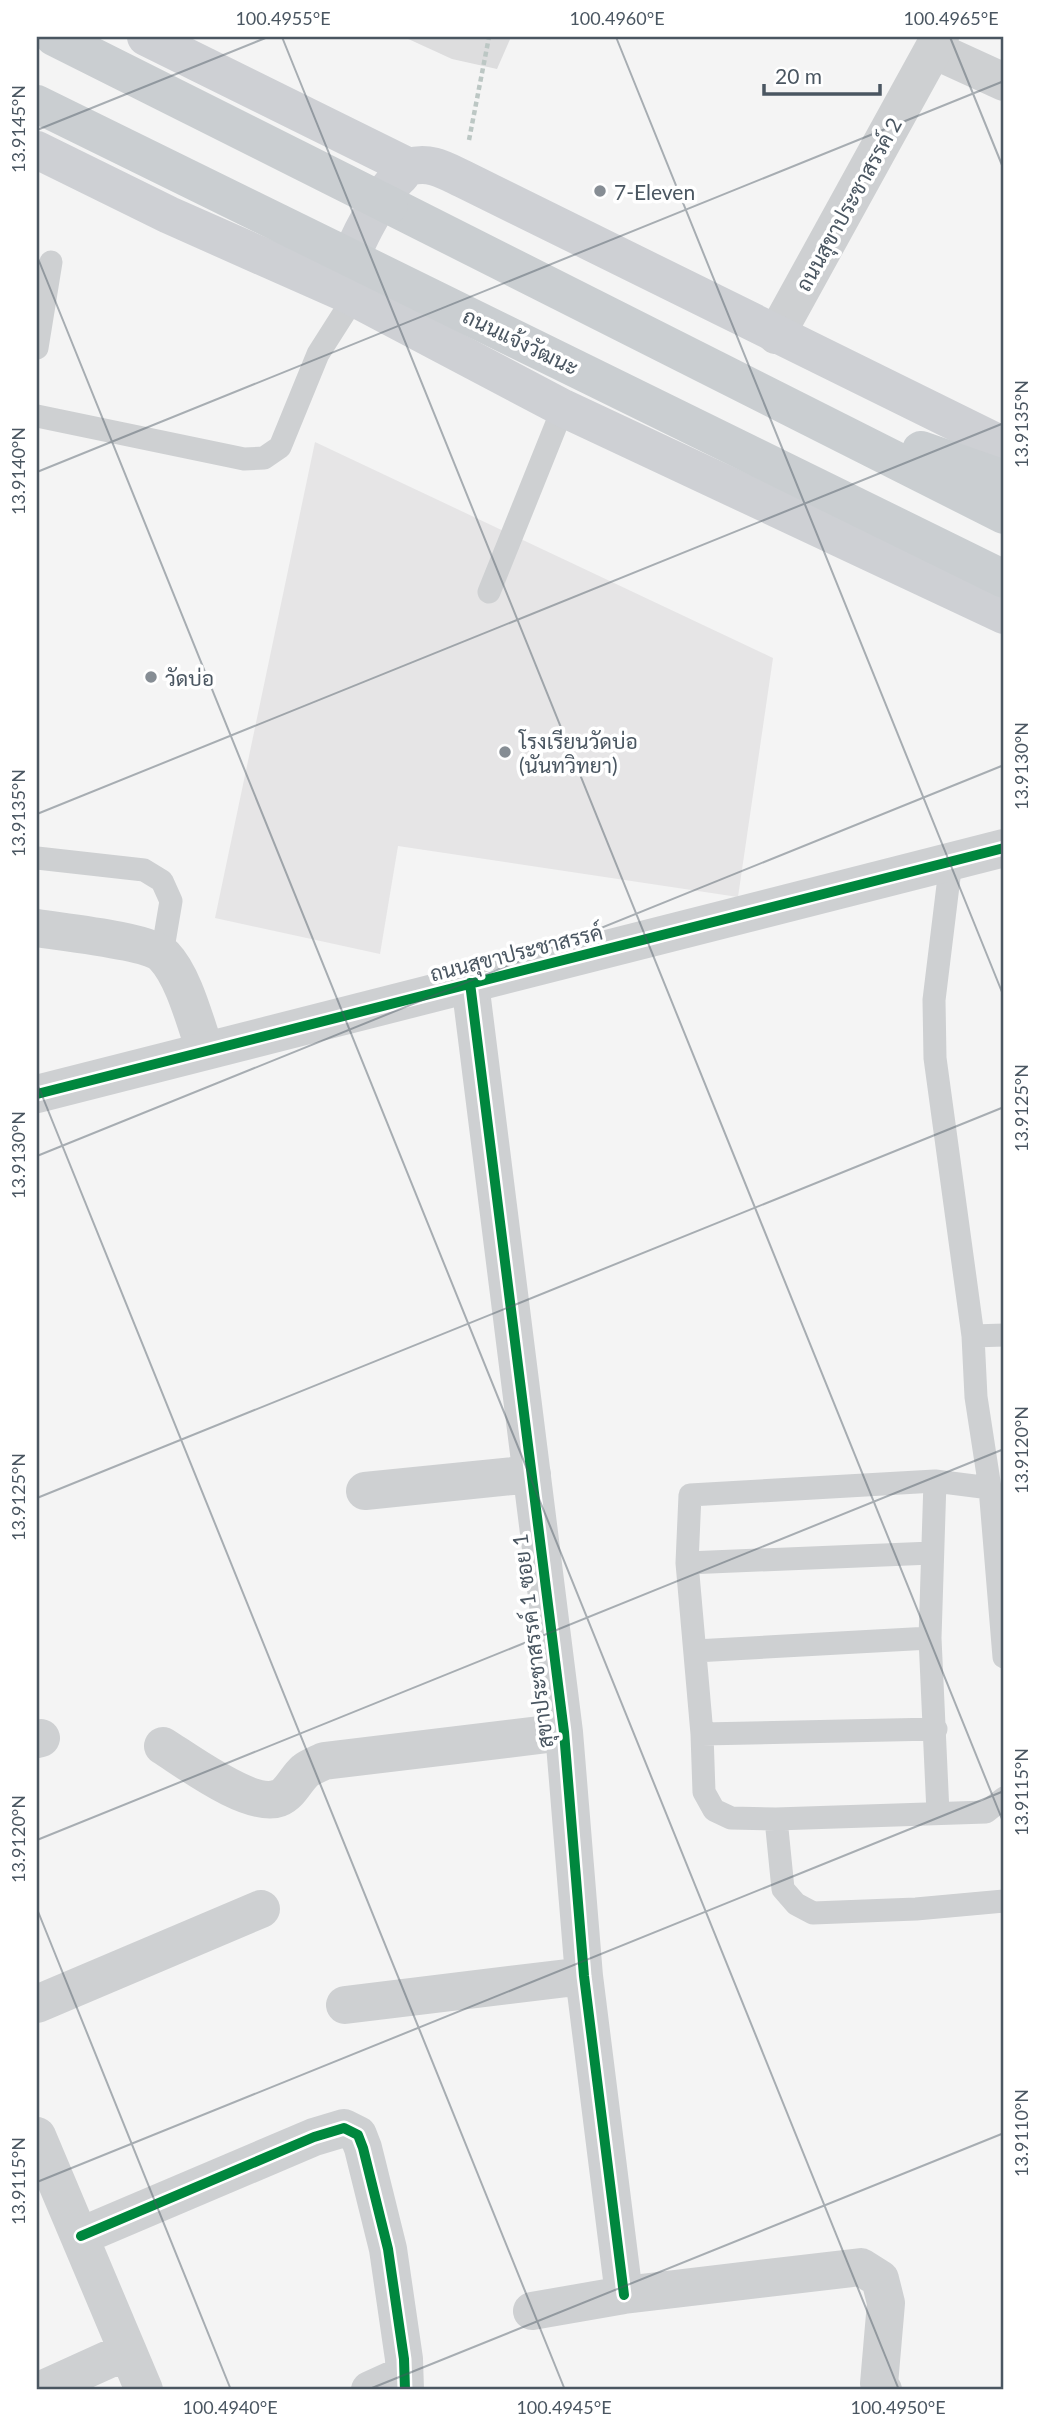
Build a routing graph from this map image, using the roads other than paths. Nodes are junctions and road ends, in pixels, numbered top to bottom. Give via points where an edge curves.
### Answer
1 (54, 37) edge
2 (146, 37) edge
3 (937, 43) edge
4 (1004, 82) edge
5 (37, 104) edge
6 (37, 150) edge
7 (409, 167) junction
8 (51, 262) dead end
9 (350, 296) junction
10 (776, 335) junction
11 (37, 348) edge
12 (773, 400) junction
13 (563, 408) junction
14 (37, 416) edge
15 (1004, 446) edge
16 (1004, 479) edge
17 (1004, 514) edge
18 (1004, 579) edge
19 (489, 592) dead end
20 (1004, 615) edge
21 (1004, 848) edge
22 (37, 858) edge
23 (951, 861) junction
24 (37, 928) edge
25 (163, 954) junction
26 (470, 983) junction
27 (205, 1050) junction
28 (37, 1094) edge
29 (1004, 1335) edge
30 (973, 1336) junction
31 (532, 1474) junction
32 (936, 1481) junction
33 (990, 1488) junction
34 (365, 1491) dead end
35 (932, 1553) junction
36 (687, 1563) junction
37 (930, 1638) junction
38 (695, 1651) junction
39 (1004, 1657) edge
40 (936, 1729) junction
41 (564, 1732) junction
42 (702, 1734) junction
43 (163, 1746) dead end
44 (1004, 1798) edge
45 (938, 1814) junction
46 (776, 1819) junction
47 (1004, 1901) edge
48 (261, 1909) dead end
49 (584, 1976) junction
50 (37, 2004) edge
51 (345, 2005) dead end
52 (37, 2136) edge
53 (81, 2236) junction
54 (624, 2295) junction
55 (532, 2311) dead end
56 (127, 2351) junction
57 (393, 2385) edge
58 (41, 2390) edge
59 (144, 2390) edge
60 (883, 2390) edge

1 - 12 main road, bridge
2 - 7 main road
3 - 4 street
3 - 10 street, ถนนสุขาประชาสรรค์ 2
5 - 18 main road, ถนนแจ้งวัฒนะ, bridge
6 - 9 main road, ถนนแจ้งวัฒนะ
7 - 9 main road via 389,186 358,244 348,269
7 - 10 main road via 432,165 463,179
8 - 11 lane
9 - 13 main road, ถนนแจ้งวัฒนะ
9 - 14 lane via 318,354 280,447 264,458 244,459
10 - 15 main road
12 - 16 main road
12 - 17 main road
13 - 19 lane
13 - 20 main road, ถนนแจ้งวัฒนะ
21 - 23 street, ถนนสุขาประชาสรรค์
22 - 25 lane via 144,870 162,881 171,901
23 - 26 street, ถนนสุขาประชาสรรค์
23 - 30 lane via 934,1000 935,1058
24 - 25 street via 139,945
25 - 27 street via 179,981
26 - 27 street, ถนนสุขาประชาสรรค์
26 - 31 street, สุขาประชาสรรค์ 1 ซอย 1
27 - 28 street, ถนนสุขาประชาสรรค์
29 - 30 lane
30 - 33 lane via 976,1397
31 - 34 street
31 - 41 street, สุขาประชาสรรค์ 1 ซอย 1
32 - 33 lane
32 - 35 lane
32 - 36 lane via 690,1495
33 - 39 lane
35 - 36 lane
35 - 37 lane
36 - 38 lane
37 - 38 lane
37 - 40 lane
38 - 42 lane
40 - 42 lane
40 - 45 lane
41 - 43 street via 324,1761 306,1771 282,1798 266,1801 252,1798
41 - 49 street, สุขาประชาสรรค์ 1 ซอย 1
42 - 46 lane via 704,1792 714,1810 731,1818
44 - 45 lane via 986,1812
45 - 46 lane
46 - 47 lane via 783,1889 796,1905 813,1913
48 - 50 street
49 - 51 street
49 - 54 street, สุขาประชาสรรค์ 1 ซอย 1
52 - 53 street
53 - 56 street
53 - 57 street via 344,2128 358,2135 363,2148 385,2236 404,2359
54 - 55 street
54 - 60 street via 861,2267 880,2279 886,2303 879,2384
56 - 58 street
56 - 59 street

